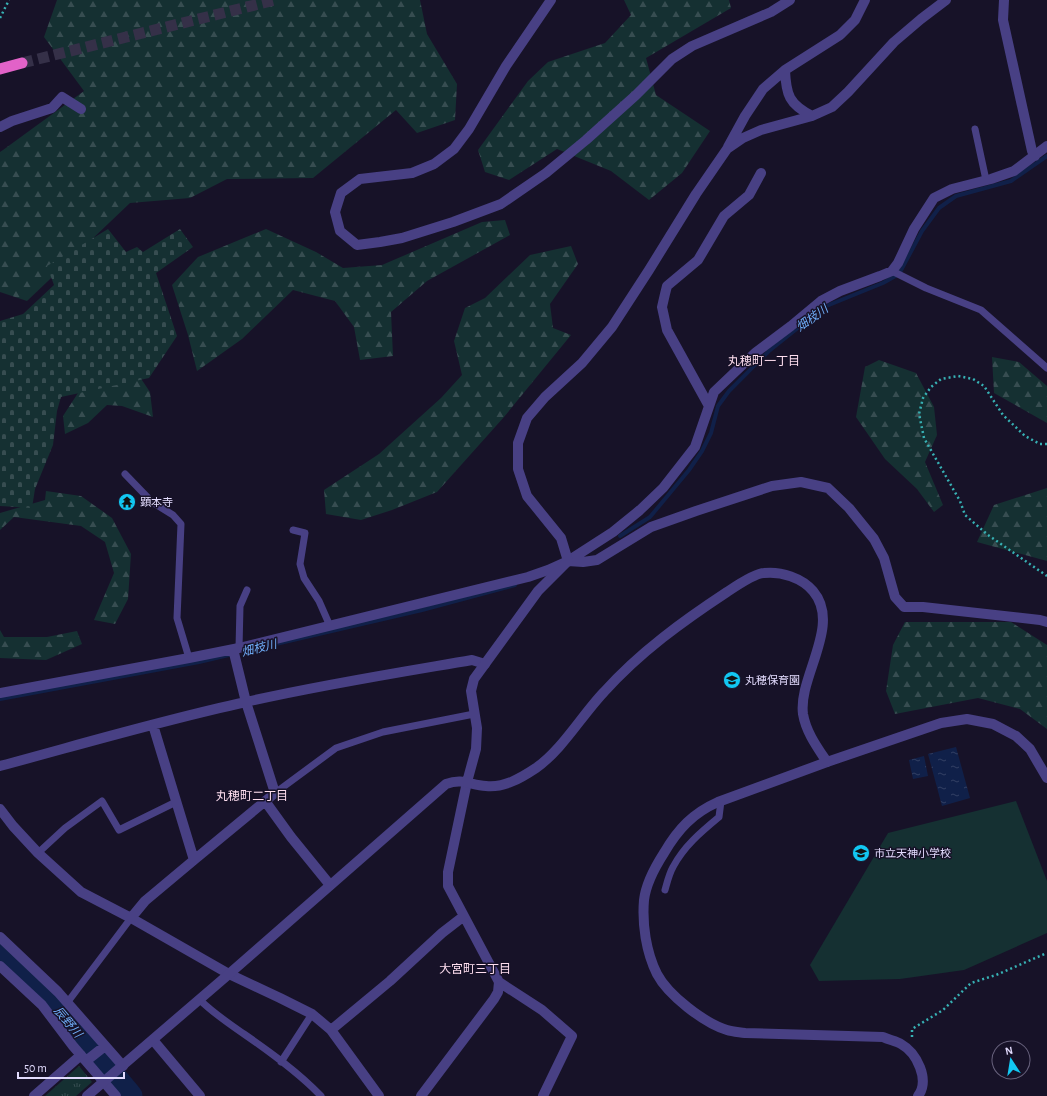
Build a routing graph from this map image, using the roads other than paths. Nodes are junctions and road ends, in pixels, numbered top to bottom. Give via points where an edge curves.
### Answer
1 (551, 0) edge
2 (790, 0) edge
3 (865, 0) edge
4 (946, 0) edge
5 (1004, 0) edge
6 (22, 63) tunnel mouth
7 (0, 69) edge
8 (785, 70) junction
9 (81, 109) dead end
10 (812, 116) junction
11 (0, 127) edge
12 (975, 129) dead end
13 (1047, 146) edge
14 (727, 149) junction
15 (1035, 156) junction
16 (761, 173) dead end
17 (986, 180) junction
18 (895, 272) junction
19 (1047, 368) edge
20 (709, 406) junction
21 (125, 474) dead end
22 (293, 530) dead end
23 (568, 561) junction
24 (247, 590) dead end
25 (1047, 622) edge
26 (330, 626) junction
27 (235, 652) junction
28 (189, 658) junction
29 (485, 664) junction
30 (0, 693) edge
31 (246, 702) junction
32 (474, 714) junction
33 (153, 725) junction
34 (827, 762) junction
35 (0, 766) edge
36 (1047, 778) edge
37 (467, 782) junction
38 (275, 792) junction
39 (265, 801) junction
40 (721, 801) junction
41 (176, 802) junction
42 (0, 809) edge
43 (38, 854) junction
44 (194, 860) junction
45 (330, 885) junction
46 (665, 890) dead end
47 (464, 916) junction
48 (131, 918) junction
49 (0, 937) edge
50 (0, 966) edge
51 (229, 974) junction
52 (499, 982) junction
53 (200, 1000) junction
54 (67, 1003) junction
55 (312, 1014) junction
56 (331, 1030) junction
57 (153, 1040) junction
58 (103, 1048) junction
59 (86, 1058) junction
60 (281, 1062) junction
61 (120, 1068) junction
62 (106, 1080) junction
63 (34, 1096) edge
64 (87, 1096) edge
65 (116, 1096) edge
66 (200, 1096) edge
67 (320, 1096) edge
68 (379, 1096) edge
69 (421, 1096) edge
70 (543, 1096) edge
71 (918, 1096) edge

1 - 2 street via 454,149 434,164 412,172 360,179 341,194 335,212 340,231 357,245 380,242 410,236 501,204 546,173 586,140 672,59 692,46 771,12
3 - 8 street via 855,20 840,35
4 - 10 street via 894,42 832,107
5 - 15 street via 1003,20
6 - 7 highway
8 - 10 street via 786,85 792,102
8 - 14 street via 762,89
9 - 11 street via 62,97 52,108
10 - 14 street via 761,130
12 - 17 lane
13 - 15 street
14 - 23 street via 612,327 582,363 545,397 528,418 518,443 518,469 527,496 561,538
15 - 17 street via 1014,171
16 - 20 street via 749,195 724,216 698,260 667,286 662,307 667,330
17 - 18 street via 952,189 934,198 914,229
18 - 19 lane via 926,288 981,310
18 - 20 street via 840,290 821,301 755,352 714,392
20 - 23 street via 696,447 663,488 613,532
21 - 28 lane via 152,502 173,515 181,524 177,618
22 - 26 lane via 305,533 300,564 304,578 319,601
23 - 25 street via 597,560 652,527 696,510 772,486 801,482 828,488 849,508 874,539 884,558 896,596 904,607
23 - 26 street via 528,577
23 - 29 street via 538,591
24 - 27 lane via 240,606
26 - 27 street
27 - 28 street
27 - 31 street
28 - 30 street
29 - 31 street via 472,660 359,678
29 - 32 street via 474,679 471,691
31 - 33 street
31 - 38 street
32 - 37 street via 477,728 476,749
32 - 38 lane via 383,732 336,748
33 - 35 street
33 - 41 street
34 - 36 street via 941,723 967,719 993,724 1016,736 1030,749
34 - 37 street via 807,730 802,699 822,632 822,608 813,591 796,578 763,572 712,602 642,654 603,693 553,753 536,767 503,786
34 - 40 street
37 - 45 street via 454,781 446,784
37 - 47 street via 448,872 448,886
38 - 39 street
39 - 44 street
39 - 45 street
40 - 46 lane via 719,817 685,847 673,868
40 - 71 street via 692,817 669,844 653,870 644,899 645,930 648,950 658,976 687,1008 726,1030 745,1034 884,1038 902,1044 914,1056 921,1070 922,1082
41 - 43 lane via 119,830 102,801 65,828
41 - 44 street
42 - 43 street
43 - 48 street via 81,892
44 - 48 street via 145,901
45 - 51 street
47 - 52 street
47 - 56 street
48 - 51 street
48 - 54 lane
49 - 54 street
50 - 59 street via 42,1005
51 - 53 street
51 - 55 street
52 - 69 street via 494,999
52 - 70 street via 542,1010 572,1036
53 - 57 street
53 - 60 lane via 211,1012
54 - 58 street
55 - 56 street
55 - 60 lane
56 - 68 street
57 - 61 street
57 - 66 street
58 - 59 street
58 - 61 street
59 - 62 street
59 - 63 street
60 - 67 lane
61 - 62 street
62 - 64 street
62 - 65 street

